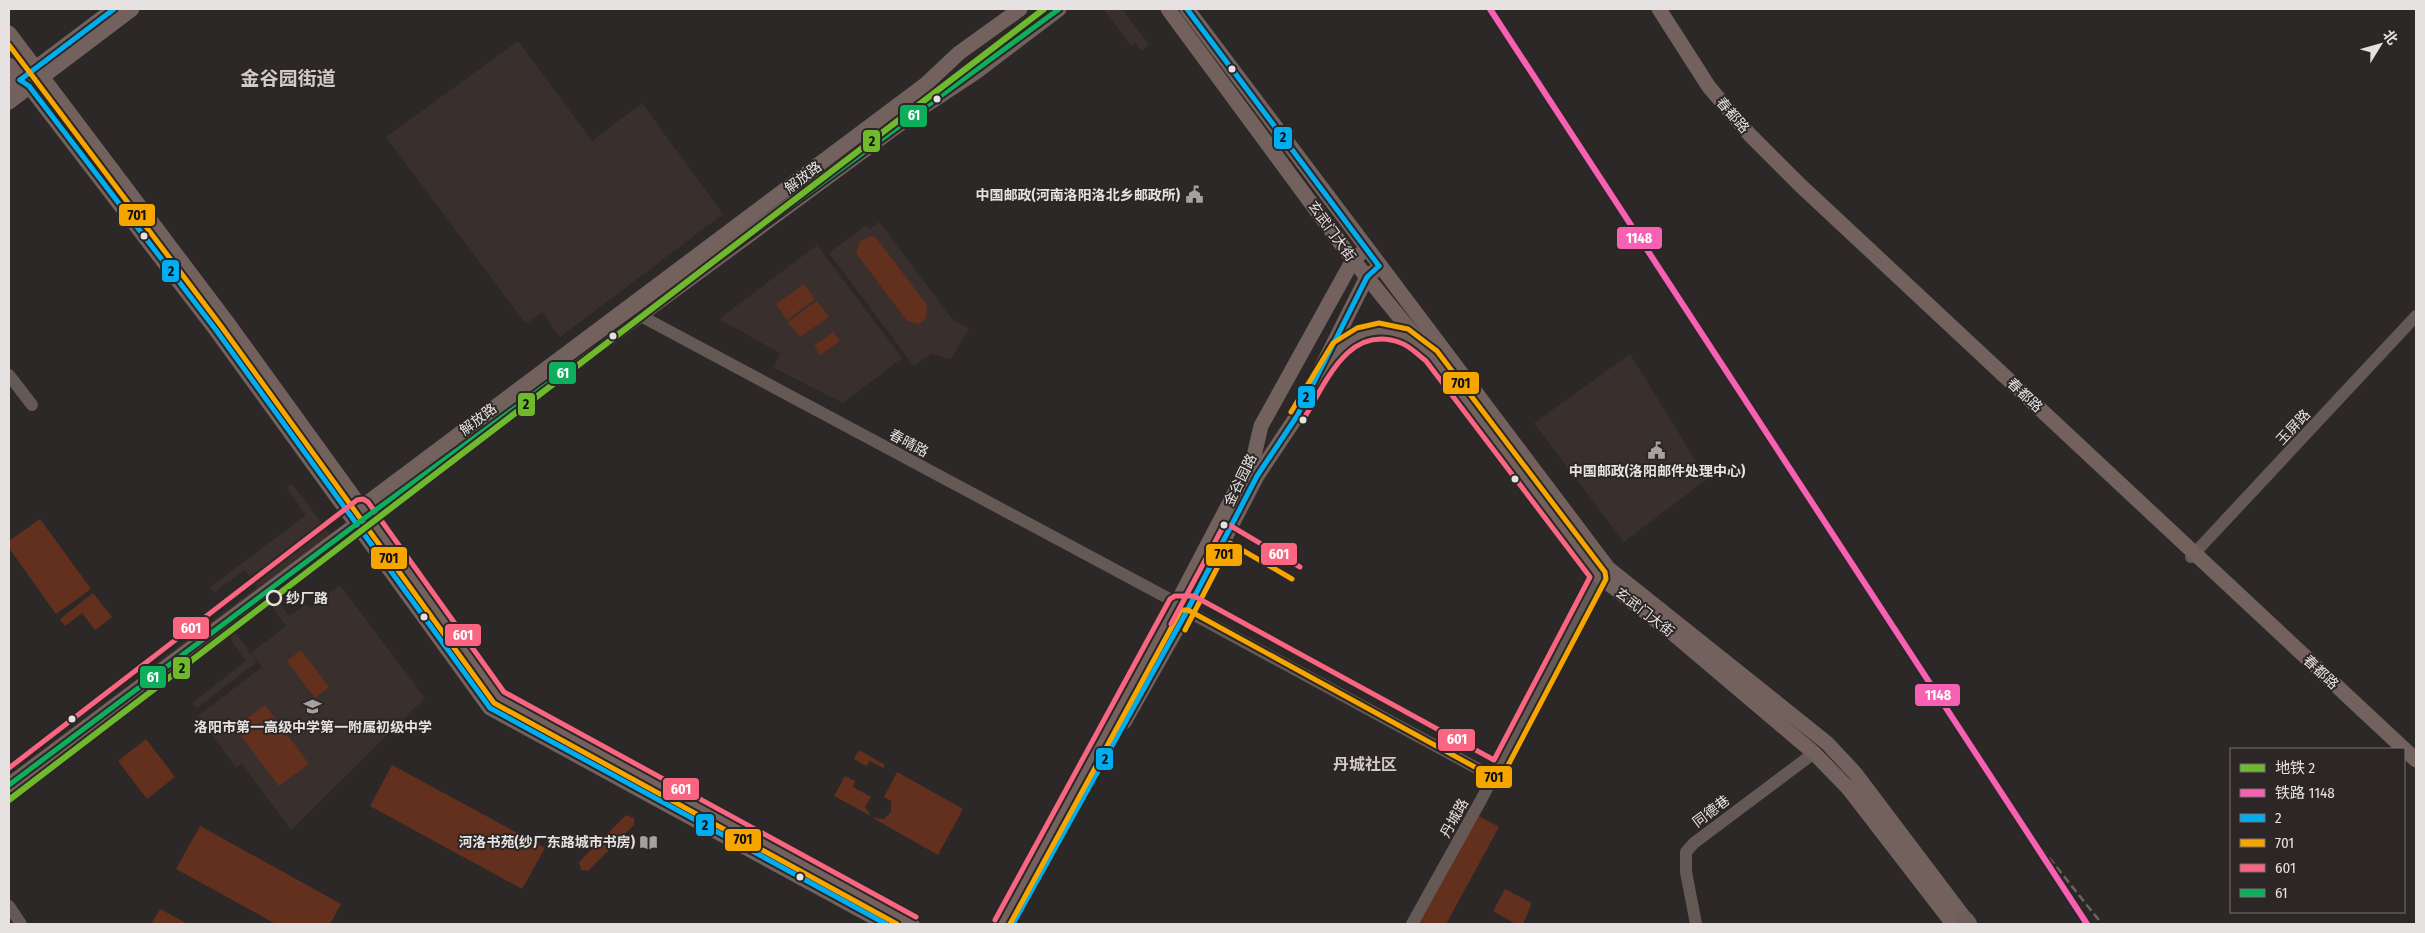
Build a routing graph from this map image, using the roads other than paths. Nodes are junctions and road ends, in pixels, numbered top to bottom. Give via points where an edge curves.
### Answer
1 (114, 9) edge
2 (132, 9) edge
3 (1020, 9) edge
4 (1059, 9) edge
5 (1168, 9) edge
6 (1187, 9) edge
7 (1654, 9) edge
8 (1659, 9) edge
9 (9, 34) edge
10 (9, 65) edge
11 (38, 73) junction
12 (19, 85) edge
13 (9, 102) edge
14 (1366, 249) junction
15 (1353, 260) junction
16 (1380, 266) junction
17 (1367, 277) junction
18 (634, 310) junction
19 (2416, 316) edge
20 (1431, 356) junction
21 (9, 375) edge
22 (1310, 391) junction
23 (32, 405) dead end
24 (360, 515) junction
25 (2193, 555) junction
26 (1603, 572) junction
27 (1185, 606) junction
28 (2397, 748) edge
29 (2403, 748) edge
30 (2405, 750) edge
31 (1814, 753) junction
32 (2405, 756) edge
33 (2416, 760) edge
34 (2416, 766) edge
35 (1495, 774) junction
36 (9, 777) edge
37 (9, 785) edge
38 (9, 906) edge
39 (21, 924) edge
40 (886, 924) edge
41 (912, 924) edge
42 (1002, 924) edge
43 (1013, 924) edge
44 (1412, 924) edge
45 (1696, 924) edge
46 (1959, 924) edge

1 - 11 main road
2 - 11 main road
3 - 18 main road, 解放路 via 959,53 926,84
4 - 18 main road, 解放路 via 976,72
5 - 15 main road, 玄武门大街
6 - 14 main road, 玄武门大街
7 - 25 main road, 春都路 via 1705,91 1747,140
8 - 25 main road, 春都路 via 1709,87 1750,135
9 - 11 main road
10 - 12 main road
11 - 12 main road
11 - 24 main road via 228,322
12 - 13 main road
12 - 24 main road via 166,263
14 - 15 main road, 金谷园路
14 - 16 main road, 玄武门大街
15 - 17 main road, 玄武门大街
15 - 27 main road, 金谷园路 via 1261,426 1254,456
16 - 17 main road, 金谷园路
16 - 26 main road, 玄武门大街
17 - 20 main road, 玄武门大街
17 - 22 main road, 金谷园路
18 - 24 main road, 解放路
18 - 27 street, 春晴路
19 - 25 street, 玉屏路
20 - 22 main road via 1406,336 1379,330 1360,335 1339,348
20 - 26 main road, 玄武门大街
21 - 23 street
22 - 27 main road, 金谷园路 via 1257,476
24 - 36 main road, 解放路
24 - 37 main road, 解放路
24 - 40 main road via 490,708
24 - 41 main road via 499,698
25 - 28 main road, 春都路
25 - 29 main road, 春都路
26 - 31 main road, 玄武门大街
26 - 35 street, 丹城路
26 - 46 main road, 玄武门大街 via 1826,744 1855,773
27 - 35 street, 春晴路
27 - 42 main road, 金谷园路
27 - 43 main road, 金谷园路
30 - 33 main road, 春都路
31 - 45 street, 同德巷 via 1686,852 1686,872
31 - 46 main road, 玄武门大街 via 1848,788
32 - 34 main road
35 - 44 street, 丹城路
38 - 39 street

